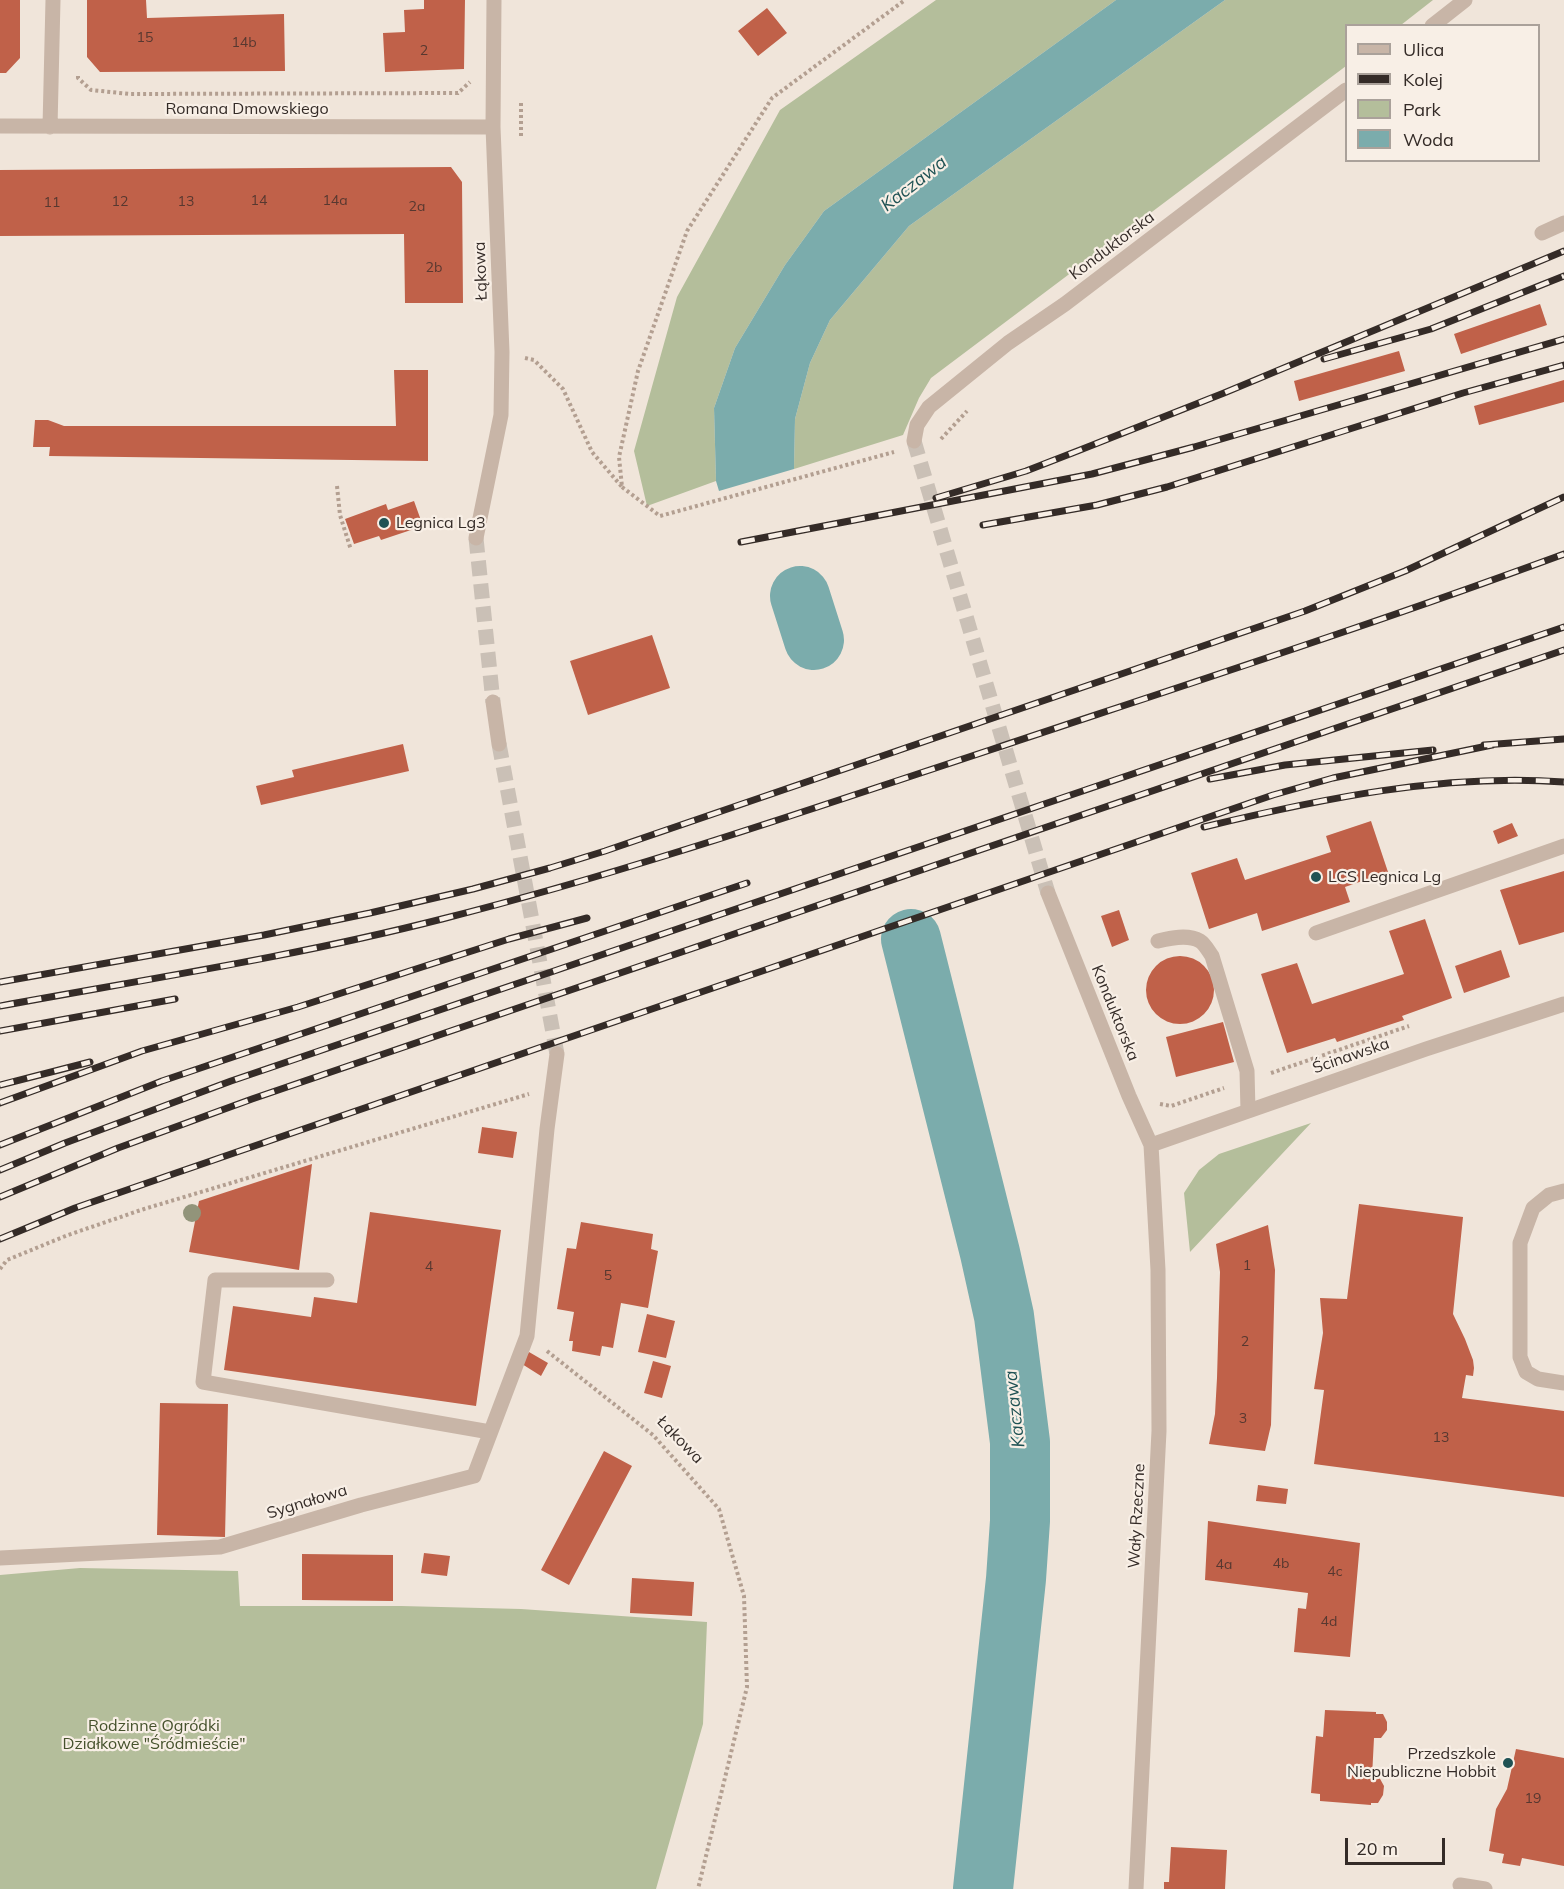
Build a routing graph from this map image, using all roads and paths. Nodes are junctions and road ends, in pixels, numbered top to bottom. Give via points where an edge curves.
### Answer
1 (53, 0) edge
2 (494, 0) edge
3 (906, 0) edge
4 (1466, 0) edge
5 (1435, 24) edge
6 (77, 69) dead end
7 (1345, 92) edge
8 (458, 93) dead end
9 (0, 126) edge
10 (50, 127) junction
11 (494, 127) junction
12 (1564, 223) edge
13 (1542, 233) dead end
14 (502, 352) junction
15 (967, 403) dead end
16 (941, 439) dead end
17 (914, 441) tunnel mouth
18 (896, 452) dead end
19 (337, 486) dead end
20 (622, 487) junction
21 (477, 538) tunnel mouth
22 (351, 550) dead end
23 (493, 702) tunnel mouth
24 (499, 744) tunnel mouth
25 (1564, 846) edge
26 (1048, 893) tunnel mouth
27 (1316, 933) dead end
28 (1158, 941) dead end
29 (1564, 1004) edge
30 (1420, 1022) dead end
31 (557, 1054) tunnel mouth
32 (1247, 1081) junction
33 (552, 1087) junction
34 (1155, 1103) dead end
35 (1248, 1111) junction
36 (1151, 1145) junction
37 (1564, 1191) edge
38 (0, 1269) edge
39 (327, 1280) dead end
40 (527, 1335) junction
41 (1564, 1383) edge
42 (490, 1432) junction
43 (0, 1558) edge
44 (1460, 1885) dead end
45 (698, 1889) edge
46 (1136, 1889) edge
47 (1485, 1889) edge

1 - 10 street
2 - 11 street, Łąkowa
3 - 20 path via 772,98 687,231 638,371 619,457
4 - 5 street
6 - 8 path via 78,78 91,90 130,94
7 - 17 street, Konduktorska via 928,407 917,425
9 - 10 street, Romana Dmowskiego
10 - 11 street, Romana Dmowskiego
11 - 14 street, Łąkowa
12 - 13 street
14 - 20 path via 534,360 563,390 592,452
14 - 21 street, Łąkowa via 501,415
15 - 16 path via 968,410
18 - 20 path via 660,516
19 - 22 path via 340,515
23 - 24 street
25 - 27 street
26 - 36 street, Konduktorska
28 - 32 street via 1186,937 1201,941 1212,956
29 - 35 street, Ścinawska
30 - 32 path
31 - 33 street
32 - 34 path via 1171,1106
32 - 35 street
33 - 38 path via 144,1209 7,1260
33 - 40 street
35 - 36 street, Ścinawska
36 - 46 street, Wały Rzeczne via 1158,1270 1159,1431
37 - 41 street via 1549,1195 1533,1208 1520,1242 1520,1357 1526,1372 1538,1379
39 - 42 street via 214,1280 203,1382
40 - 42 street, Sygnałowa
40 - 45 path, Łąkowa via 653,1435 719,1509 744,1596 747,1687
42 - 43 street, Sygnałowa via 474,1476 361,1504 220,1547
44 - 47 street

